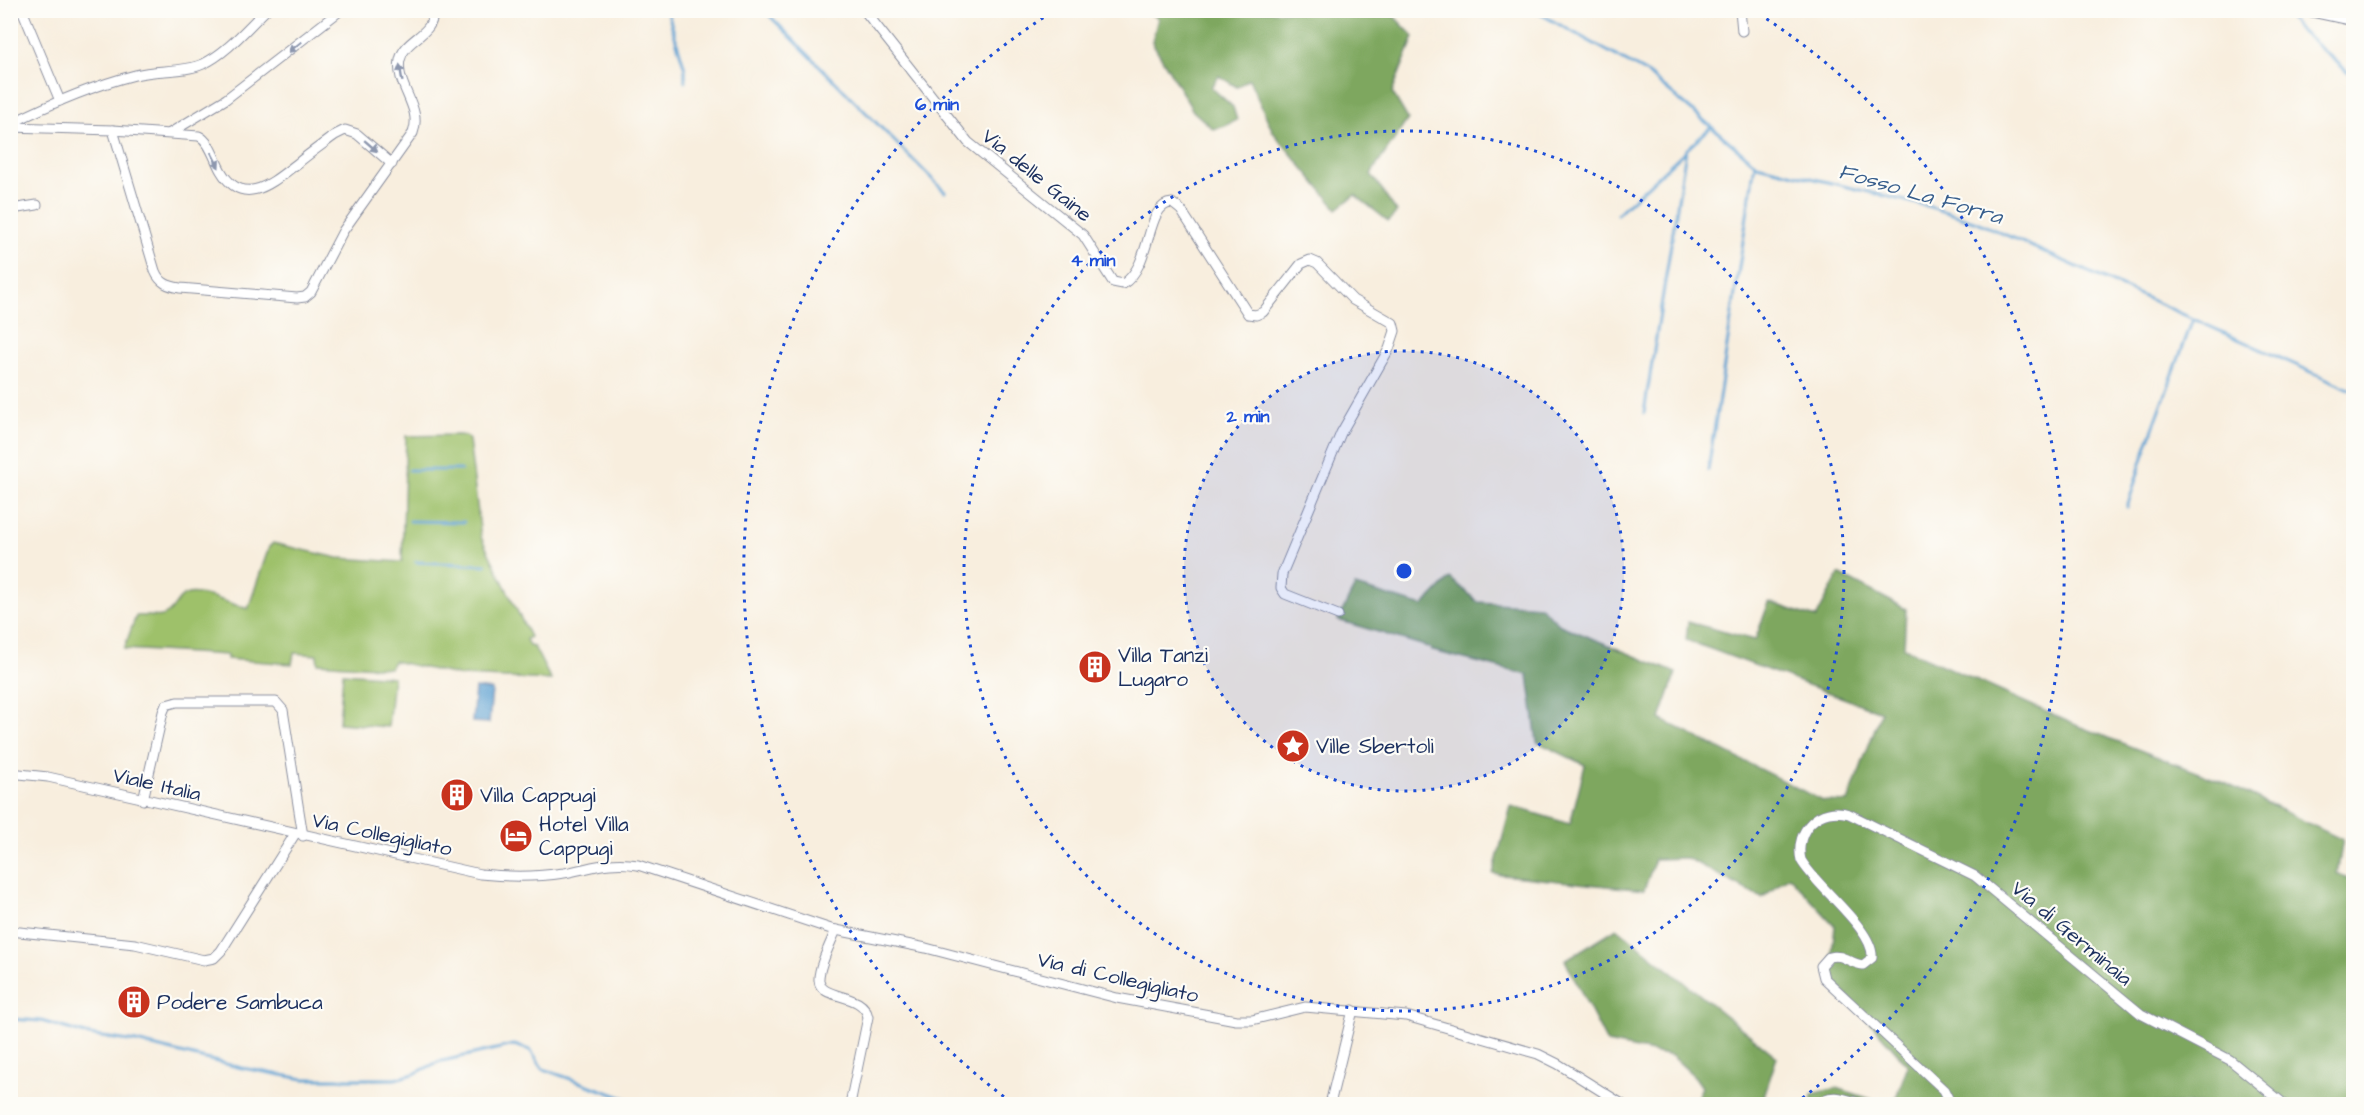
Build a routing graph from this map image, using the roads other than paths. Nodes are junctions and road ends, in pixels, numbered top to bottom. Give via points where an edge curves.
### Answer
1 (266, 10) edge
2 (341, 10) edge
3 (433, 10) edge
4 (864, 10) edge
5 (1740, 10) edge
6 (2303, 10) edge
7 (22, 12) dead end
8 (2354, 21) edge
9 (1742, 31) dead end
10 (60, 101) junction
11 (10, 125) edge
12 (113, 130) junction
13 (170, 134) junction
14 (392, 164) junction
15 (10, 205) edge
16 (38, 206) dead end
17 (1338, 615) dead end
18 (10, 773) edge
19 (143, 800) junction
20 (299, 835) junction
21 (599, 864) joint
22 (836, 930) junction
23 (10, 931) edge
24 (1353, 1010) junction
25 (850, 1104) edge
26 (1329, 1104) edge
27 (1622, 1104) edge
28 (1820, 1104) edge
29 (1861, 1104) edge
30 (1951, 1104) edge
31 (2284, 1104) edge

1 - 10 street via 222,51 200,65 136,75
2 -> 13 street via 226,99
14 -> 3 street via 410,139 416,122 401,75 401,57 410,43 429,28
4 - 17 street, Via delle Gaine via 968,142 1083,235 1115,283 1125,283 1137,270 1156,213 1165,203 1172,203 1179,207 1250,315 1265,310 1305,261 1312,261 1353,300 1395,327 1389,349 1341,433 1282,574 1281,588 1289,596
5 - 9 street
6 - 8 street
7 - 10 street
10 - 11 street
11 - 12 street
12 - 13 street
12 - 14 street via 157,276 180,288 305,297 314,288 343,231
13 -> 14 street via 203,138 225,177 248,190 268,186 345,130 357,134
15 - 16 street
18 - 19 street, Viale Italia via 48,777
19 - 20 street, Viale Italia
19 - 20 street via 166,705 276,702 282,710
20 - 21 street, Via Collegigliato via 493,875 546,875
20 - 23 street, Via Collegigliato via 221,951 211,959 199,960 135,944
21 - 22 street, Via di Collegigliato via 638,865
22 - 24 street, Via di Collegigliato via 926,948 1096,993 1229,1020 1252,1020 1305,1007
22 - 25 street via 820,983 825,990 861,1003 868,1017
24 - 26 street
24 - 27 street, Via di Collegigliato via 1406,1016 1515,1046 1558,1064
28 - 29 street via 1833,1097
30 - 31 street, Via di Germinaia via 1944,1090 1822,974 1821,966 1828,957 1839,955 1863,964 1873,952 1855,922 1801,860 1803,837 1816,818 1825,813 1849,814 1975,876 2141,1014 2230,1060

